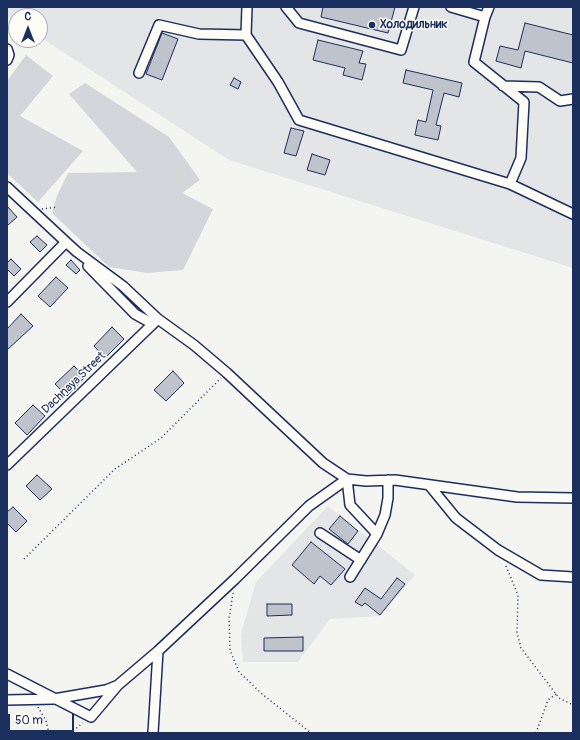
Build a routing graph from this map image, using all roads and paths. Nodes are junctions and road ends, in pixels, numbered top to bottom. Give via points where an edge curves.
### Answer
1 (247, 7) edge
2 (286, 7) edge
3 (414, 7) edge
4 (451, 7) edge
5 (489, 7) edge
6 (485, 17) junction
7 (246, 35) junction
8 (7, 48) edge
9 (7, 60) edge
10 (139, 74) dead end
11 (503, 86) junction
12 (573, 99) edge
13 (510, 184) junction
14 (7, 187) edge
15 (57, 207) dead end
16 (33, 212) junction
17 (573, 214) edge
18 (66, 242) junction
19 (77, 252) junction
20 (7, 302) edge
21 (156, 321) junction
22 (227, 373) junction
23 (7, 466) edge
24 (347, 479) junction
25 (388, 480) junction
26 (429, 485) junction
27 (573, 498) edge
28 (320, 533) dead end
29 (377, 534) junction
30 (498, 550) junction
31 (24, 558) dead end
32 (361, 560) junction
33 (350, 577) dead end
34 (573, 577) edge
35 (235, 579) junction
36 (158, 651) junction
37 (7, 674) edge
38 (118, 685) junction
39 (556, 694) junction
40 (54, 699) junction
41 (7, 700) edge
42 (34, 701) junction
43 (573, 705) edge
44 (91, 717) junction
45 (49, 733) edge
46 (70, 733) edge
47 (153, 733) edge
48 (311, 733) edge
49 (536, 733) edge

1 - 7 street
2 - 3 street via 299,23 401,50
4 - 6 street
5 - 6 street
6 - 11 street via 474,62
7 - 10 street via 199,34 160,25
7 - 13 street via 278,82 299,120
8 - 9 street
11 - 12 street via 539,87 560,101
11 - 13 street via 524,102 520,158
13 - 17 street
14 - 16 street
15 - 16 path
16 - 18 street
18 - 19 street
18 - 20 street
19 - 21 street via 123,286
19 - 21 street via 136,314
21 - 22 street via 194,345
21 - 23 street, Dachnaya Street
22 - 24 street via 323,463
22 - 31 path via 160,438 115,469
24 - 25 street
24 - 29 street via 350,505
24 - 35 street via 309,506
25 - 26 street
25 - 29 street via 385,515
26 - 27 street via 517,497
26 - 30 street via 456,518
28 - 32 street
29 - 32 street
30 - 34 street via 541,575
30 - 39 path via 518,595 517,633 521,648
32 - 33 street
35 - 36 street
35 - 48 path via 229,619 230,650 239,672
36 - 38 street
36 - 47 street
37 - 40 street
38 - 40 street via 106,690
38 - 44 street
39 - 43 path
39 - 49 path via 548,700
40 - 42 street
40 - 44 street
41 - 42 street
42 - 45 path via 46,721
44 - 46 path

